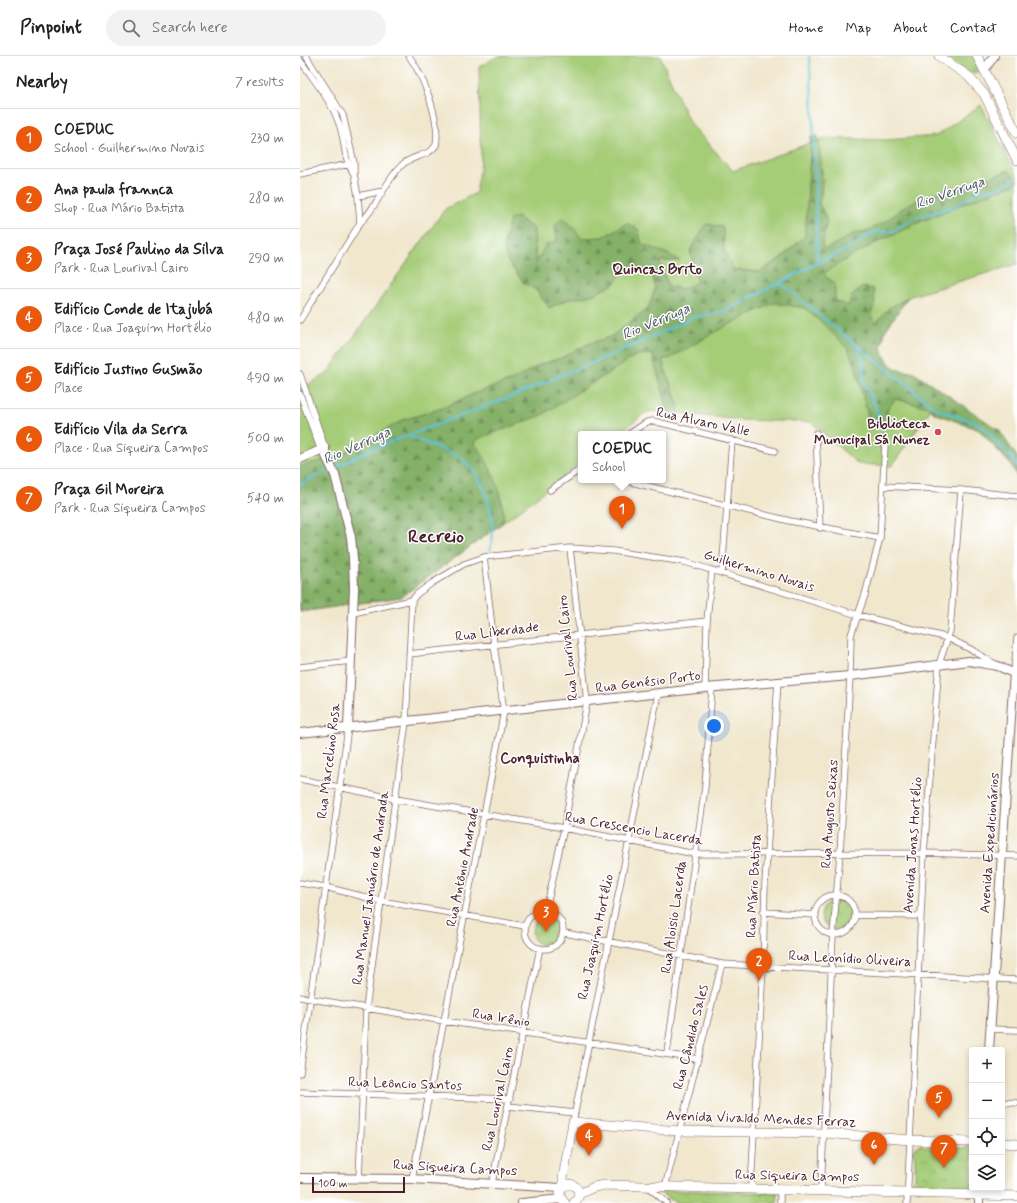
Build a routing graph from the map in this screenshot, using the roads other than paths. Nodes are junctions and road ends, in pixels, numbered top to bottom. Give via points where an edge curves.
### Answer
1 (306, 56) edge
2 (409, 56) edge
3 (939, 56) edge
4 (977, 56) edge
5 (994, 56) edge
6 (300, 60) edge
7 (985, 69) junction
8 (1017, 133) edge
9 (1017, 160) edge
10 (354, 163) junction
11 (347, 164) junction
12 (300, 174) edge
13 (354, 174) junction
14 (383, 191) junction
15 (358, 196) junction
16 (360, 224) junction
17 (300, 320) edge
18 (300, 374) edge
19 (300, 394) edge
20 (634, 431) edge
21 (816, 433) dead end
22 (732, 440) junction
23 (885, 444) dead end
24 (775, 451) dead end
25 (325, 453) junction
26 (300, 459) edge
27 (578, 471) edge
28 (635, 483) edge
29 (884, 486) junction
30 (550, 490) dead end
31 (962, 490) junction
32 (1017, 496) edge
33 (728, 506) junction
34 (820, 528) junction
35 (880, 538) junction
36 (570, 548) junction
37 (484, 557) junction
38 (712, 570) junction
39 (722, 573) junction
40 (412, 600) junction
41 (353, 613) junction
42 (858, 614) junction
43 (707, 621) junction
44 (579, 635) junction
45 (948, 638) junction
46 (1017, 638) edge
47 (494, 645) junction
48 (409, 654) junction
49 (351, 661) junction
50 (939, 664) junction
51 (998, 666) junction
52 (300, 667) edge
53 (1016, 674) edge
54 (850, 676) junction
55 (778, 681) junction
56 (709, 688) junction
57 (658, 694) junction
58 (587, 702) junction
59 (504, 711) junction
60 (406, 722) junction
61 (348, 728) junction
62 (300, 733) edge
63 (300, 779) edge
64 (340, 788) junction
65 (396, 799) junction
66 (485, 815) junction
67 (564, 828) junction
68 (630, 842) junction
69 (924, 853) junction
70 (695, 854) junction
71 (768, 854) junction
72 (840, 854) junction
73 (1002, 855) junction
74 (1017, 856) edge
75 (300, 883) edge
76 (325, 887) junction
77 (836, 895) junction
78 (381, 901) junction
79 (546, 910) junction
80 (763, 912) junction
81 (816, 915) junction
82 (855, 915) junction
83 (465, 916) junction
84 (920, 916) junction
85 (525, 926) junction
86 (565, 932) junction
87 (833, 935) junction
88 (610, 942) junction
89 (540, 948) junction
90 (681, 957) junction
91 (722, 964) junction
92 (763, 966) junction
93 (831, 969) junction
94 (918, 975) junction
95 (995, 979) junction
96 (1017, 980) edge
97 (300, 997) edge
98 (311, 999) junction
99 (366, 1008) junction
100 (444, 1021) junction
101 (991, 1029) junction
102 (1017, 1030) edge
103 (524, 1033) junction
104 (588, 1043) junction
105 (989, 1047) edge
106 (667, 1053) junction
107 (698, 1059) junction
108 (300, 1073) edge
109 (300, 1092) edge
110 (362, 1095) junction
111 (428, 1097) junction
112 (510, 1099) junction
113 (1005, 1102) edge
114 (1017, 1103) edge
115 (508, 1106) junction
116 (575, 1113) junction
117 (573, 1122) junction
118 (679, 1131) junction
119 (754, 1132) junction
120 (824, 1133) junction
121 (910, 1140) junction
122 (969, 1142) edge
123 (1005, 1143) edge
124 (1017, 1144) edge
125 (300, 1178) edge
126 (359, 1179) junction
127 (412, 1179) junction
128 (492, 1183) junction
129 (646, 1186) junction
130 (665, 1186) junction
131 (563, 1187) junction
132 (751, 1188) junction
133 (780, 1190) junction
134 (821, 1190) junction
135 (908, 1192) junction
136 (979, 1195) edge
137 (1017, 1196) edge
138 (577, 1200) edge
139 (563, 1202) edge
140 (522, 1203) edge
141 (667, 1203) edge
142 (780, 1203) edge
143 (907, 1203) edge

1 - 10 street via 344,115
2 - 14 street via 422,77 427,92 433,113 436,145 429,152 411,158 403,164 393,174
3 - 9 main road via 968,76 984,94
4 - 7 main road
5 - 7 street
6 - 11 street via 333,109 342,132
7 - 8 main road
10 - 11 street
10 - 13 street
11 - 12 street
11 - 13 street
13 - 15 street
14 - 15 street
14 - 16 street
15 - 16 street
16 - 17 street
18 - 25 street, Rua Marcelino Rosa
19 - 25 street, Rua Marcelino Rosa
20 - 22 street, Rua Alvaro Valle via 653,421
21 - 34 street
22 - 24 street, Rua Alvaro Valle
22 - 33 street
23 - 29 street, Rua Augusto Seixas
25 - 26 street
25 - 41 street, Rua Marcelino Rosa via 335,475 351,537 354,558
27 - 30 street
28 - 33 street
29 - 31 street
29 - 35 street, Rua Augusto Seixas
31 - 32 street
31 - 45 street, Avenida Jonas Hortélio
33 - 34 street
33 - 39 street
34 - 35 street
35 - 42 street, Rua Augusto Seixas
36 - 37 street, Guilhermino Novais
36 - 38 street, Guilhermino Novais via 660,557
36 - 44 street, Rua Lourival Cairo
37 - 40 street, Guilhermino Novais via 464,564 432,583
37 - 47 street, Rua Antônio Andrade
38 - 39 street, Guilhermino Novais
38 - 43 street, Rua Aloisio Lacerda
39 - 42 street, Guilhermino Novais
40 - 41 street
40 - 48 street, Rua Manuel Januário de Andrada
41 - 49 street, Rua Marcelino Rosa
42 - 45 street, Guilhermino Novais
42 - 54 street, Rua Augusto Seixas via 849,648
43 - 44 street, Rua Liberdade
43 - 56 street, Rua Aloisio Lacerda
44 - 47 street, Rua Liberdade
44 - 58 street, Rua Lourival Cairo
45 - 50 street, Avenida Jonas Hortélio
45 - 51 street, Guilhermino Novais
46 - 53 street, Avenida Expedicionários
47 - 48 street, Rua Liberdade
47 - 59 street, Rua Antônio Andrade
48 - 60 street, Rua Manuel Januário de Andrada
49 - 52 street
49 - 61 street, Rua Marcelino Rosa
50 - 51 street, Rua Genésio Porto via 969,661
50 - 54 street, Rua Genésio Porto
50 - 69 street, Avenida Jonas Hortélio
51 - 53 street, Guilhermino Novais
53 - 73 street, Avenida Expedicionários
54 - 55 street, Rua Genésio Porto
54 - 72 street, Rua Augusto Seixas
55 - 56 street, Rua Genésio Porto
55 - 71 street, Rua Mário Batista
56 - 57 street, Rua Genésio Porto
56 - 70 street, Rua Aloisio Lacerda via 705,787
57 - 58 street, Rua Genésio Porto
57 - 68 street, Rua Joaquim Hortélio
58 - 59 street, Rua Genésio Porto
58 - 67 street, Rua Lourival Cairo
59 - 60 street, Rua Genésio Porto
59 - 66 street, Rua Antônio Andrade
60 - 61 street, Rua Genésio Porto
60 - 65 street, Rua Manuel Januário de Andrada
61 - 62 street, Rua Genésio Porto
61 - 64 street, Rua Marcelino Rosa
63 - 64 street, Rua Crescencio Lacerda
64 - 65 street, Rua Crescencio Lacerda
64 - 76 street, Rua Marcelino Rosa
65 - 66 street, Rua Crescencio Lacerda
65 - 78 street, Rua Manuel Januário de Andrada
66 - 67 street, Rua Crescencio Lacerda
66 - 83 street, Rua Antônio Andrade
67 - 68 street, Rua Crescencio Lacerda
67 - 79 street, Rua Lourival Cairo
68 - 70 street, Rua Crescencio Lacerda
68 - 88 street, Rua Joaquim Hortélio
69 - 72 street, Rua Crescencio Lacerda
69 - 73 street, Rua Crescencio Lacerda
69 - 84 street, Avenida Jonas Hortélio
70 - 71 street, Rua Crescencio Lacerda
70 - 90 street, Rua Aloisio Lacerda
71 - 72 street, Rua Crescencio Lacerda
71 - 80 street, Rua Mário Batista
72 - 77 street, Rua Augusto Seixas
73 - 74 street, Rua Crescencio Lacerda
73 - 95 street, Avenida Expedicionários
75 - 76 street
76 - 78 street
76 - 98 street, Rua Marcelino Rosa
77 - 81 street via 824,899 817,908
77 - 82 street via 848,899
77 - 87 street, Rua Augusto Seixas
78 - 83 street
78 - 99 street, Rua Manuel Januário de Andrada
79 - 85 street via 533,913
79 - 86 street via 555,913 561,919
80 - 81 street
80 - 92 street, Rua Mário Batista
81 - 87 street via 822,930
82 - 84 street
82 - 87 street via 851,928
83 - 85 street
83 - 100 street, Rua Antônio Andrade
84 - 94 street, Avenida Jonas Hortélio
85 - 89 street via 530,942
86 - 88 street, Rua Leonídio Oliveira
86 - 89 street via 557,944 546,949
87 - 93 street, Rua Augusto Seixas
88 - 90 street, Rua Leonídio Oliveira
88 - 104 street, Rua Joaquim Hortélio
89 - 103 street, Rua Lourival Cairo
90 - 91 street, Rua Leonídio Oliveira
90 - 106 street, Rua Aloisio Lacerda
91 - 92 street, Rua Leonídio Oliveira
91 - 107 street, Rua Cândido Sales
92 - 93 street, Rua Leonídio Oliveira
92 - 119 street, Rua Mário Batista
93 - 94 street, Rua Leonídio Oliveira
93 - 120 street, Rua Augusto Seixas
94 - 95 street, Rua Leonídio Oliveira
94 - 121 street, Avenida Jonas Hortélio
95 - 96 street, Rua Leonídio Oliveira
95 - 101 street, Avenida Expedicionários
97 - 98 street, Rua Irênio
98 - 99 street, Rua Irênio
98 - 108 street, Rua Marcelino Rosa
99 - 100 street, Rua Irênio
99 - 110 street, Rua Manuel Januário de Andrada
100 - 103 street, Rua Irênio
100 - 111 street, Rua Antônio Andrade
101 - 102 street
101 - 105 street, Avenida Expedicionários
103 - 104 street, Rua Irênio
103 - 112 street, Rua Lourival Cairo
104 - 106 street, Rua Irênio
104 - 116 street, Rua Joaquim Hortélio
106 - 107 street, Rua Irênio
107 - 118 street, Rua Cândido Sales
109 - 110 street, Rua Leôncio Santos
110 - 111 street, Rua Leôncio Santos
110 - 126 street, Rua Manuel Januário de Andrada
111 - 112 street, Rua Leôncio Santos
111 - 127 street, Rua Antônio Andrade
112 - 115 street, Rua Lourival Cairo
113 - 114 street
115 - 116 street
115 - 128 street, Rua Lourival Cairo
116 - 117 street, Rua Joaquim Hortélio
117 - 118 main road, Avenida Vivaldo Mendes Ferraz
117 - 131 main road, Rua Joaquim Hortélio
118 - 119 main road, Avenida Vivaldo Mendes Ferraz
118 - 130 street, Rua Cândido Sales
119 - 120 main road, Avenida Vivaldo Mendes Ferraz
119 - 132 street, Rua Mário Batista
120 - 121 main road, Avenida Vivaldo Mendes Ferraz
120 - 134 street, Rua Augusto Seixas
121 - 122 main road, Avenida Vivaldo Mendes Ferraz
121 - 135 street, Avenida Jonas Hortélio
123 - 124 main road
125 - 126 street, Rua Siqueira Campos
126 - 127 street, Rua Siqueira Campos
127 - 128 street, Rua Siqueira Campos
128 - 131 street, Rua Siqueira Campos
129 - 130 main road, Rua Siqueira Campos
129 - 138 main road, Rua Siqueira Campos via 594,1187
129 - 141 street
130 - 132 main road, Rua Siqueira Campos
131 - 138 main road via 573,1185 578,1189
131 - 139 main road, Rua Joaquim Hortélio
132 - 133 main road, Rua Siqueira Campos
133 - 134 main road, Rua Siqueira Campos
133 - 142 street
134 - 135 main road, Rua Siqueira Campos
135 - 136 main road, Rua Siqueira Campos
135 - 143 street, Avenida Jonas Hortélio
136 - 137 main road, Rua Siqueira Campos
139 - 140 street

